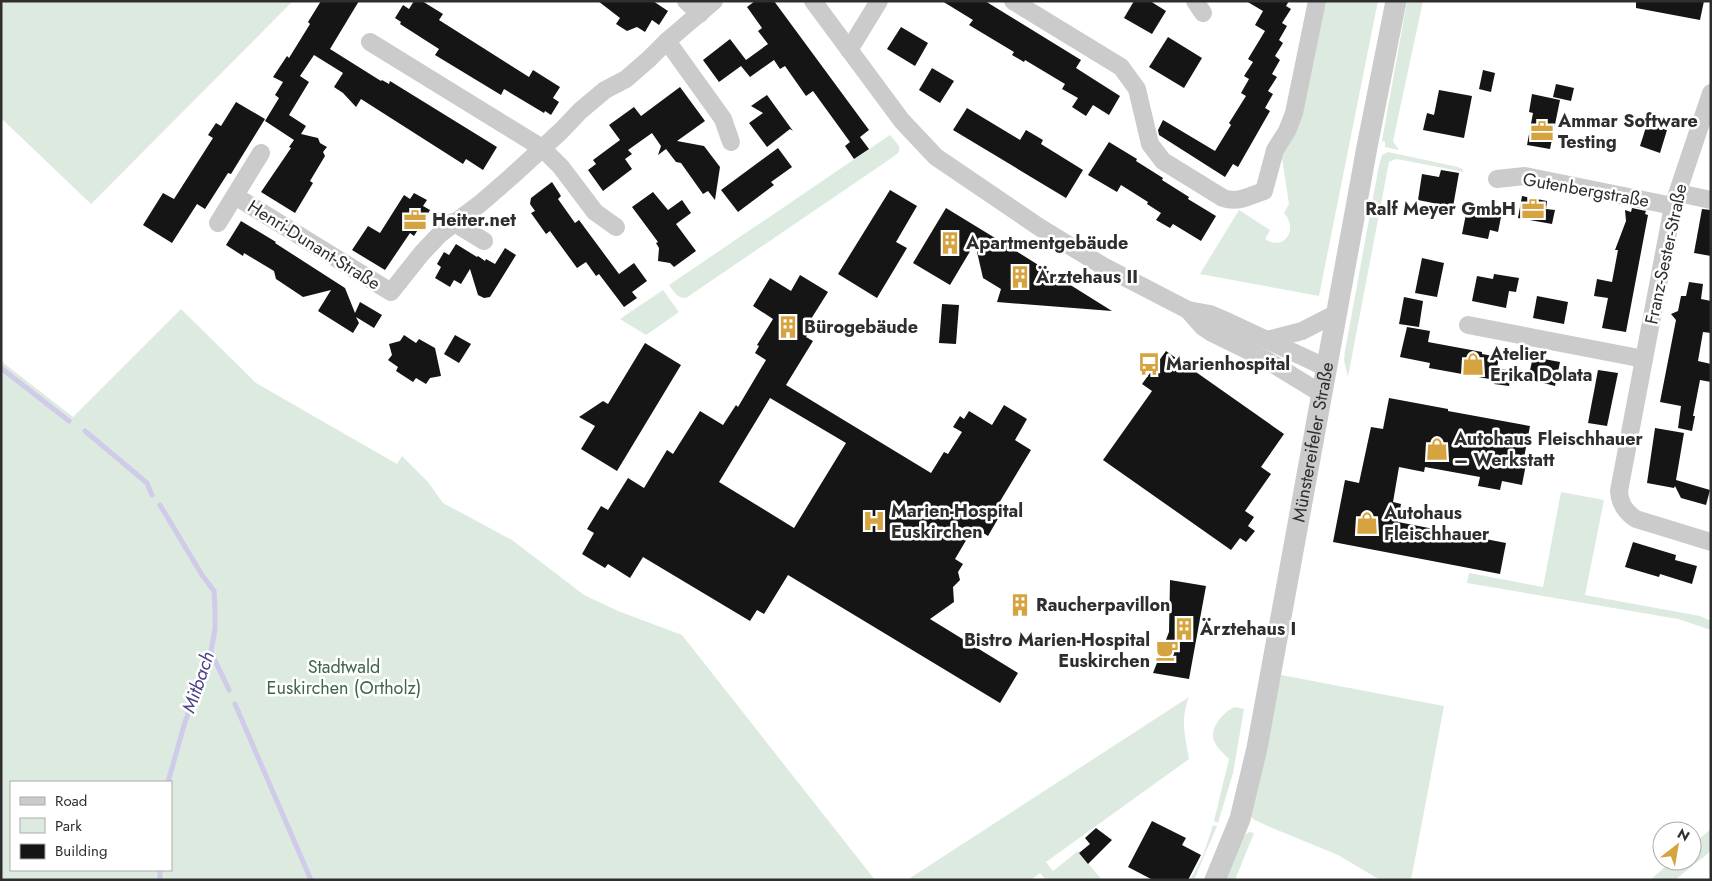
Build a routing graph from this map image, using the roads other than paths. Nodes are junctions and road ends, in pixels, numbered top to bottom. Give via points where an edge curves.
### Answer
1 (686, 1) edge
2 (714, 1) edge
3 (813, 1) edge
4 (879, 1) edge
5 (1013, 1) edge
6 (1317, 1) edge
7 (1396, 1) edge
8 (700, 14) junction
9 (667, 41) junction
10 (370, 42) dead end
11 (849, 50) junction
12 (1711, 93) edge
13 (732, 142) dead end
14 (542, 148) junction
15 (261, 154) dead end
16 (1497, 179) dead end
17 (235, 196) junction
18 (1676, 200) junction
19 (1711, 200) edge
20 (453, 222) junction
21 (218, 223) dead end
22 (616, 227) dead end
23 (484, 241) dead end
24 (1188, 310) junction
25 (1337, 313) junction
26 (1468, 325) dead end
27 (1267, 340) junction
28 (1644, 359) junction
29 (1326, 368) junction
30 (1322, 394) junction
31 (1711, 542) edge
32 (1215, 880) edge

1 - 8 street
2 - 8 street, Henri-Dunant-Straße
3 - 11 street
4 - 11 street
5 - 6 street via 1120,68 1137,89 1150,144 1163,161 1223,198 1238,201 1264,191 1275,150 1294,113
7 - 25 street, Münstereifeler Straße
8 - 9 street, Henri-Dunant-Straße
9 - 13 street via 723,119
9 - 14 street, Henri-Dunant-Straße via 626,79 605,90 580,111
10 - 14 street
11 - 24 street via 902,121 953,170 1071,249
12 - 18 street, Franz-Sester-Straße
14 - 20 street, Henri-Dunant-Straße via 481,202
14 - 22 street via 561,167 595,212
15 - 17 street, Henri-Dunant-Straße
16 - 18 street, Gutenbergstraße via 1525,176 1649,200
17 - 20 street, Henri-Dunant-Straße via 390,292
17 - 21 street, Henri-Dunant-Straße
18 - 19 street, Gutenbergstraße
18 - 28 street, Franz-Sester-Straße
20 - 23 street
24 - 27 street via 1210,314
24 - 30 street via 1207,330 1265,359
25 - 27 street via 1302,331
25 - 29 street, Münstereifeler Straße
26 - 28 street
27 - 29 street
28 - 31 street, Franz-Sester-Straße via 1619,484 1621,501 1636,519
29 - 30 street, Münstereifeler Straße
30 - 32 street, Münstereifeler Straße via 1257,748 1240,820

